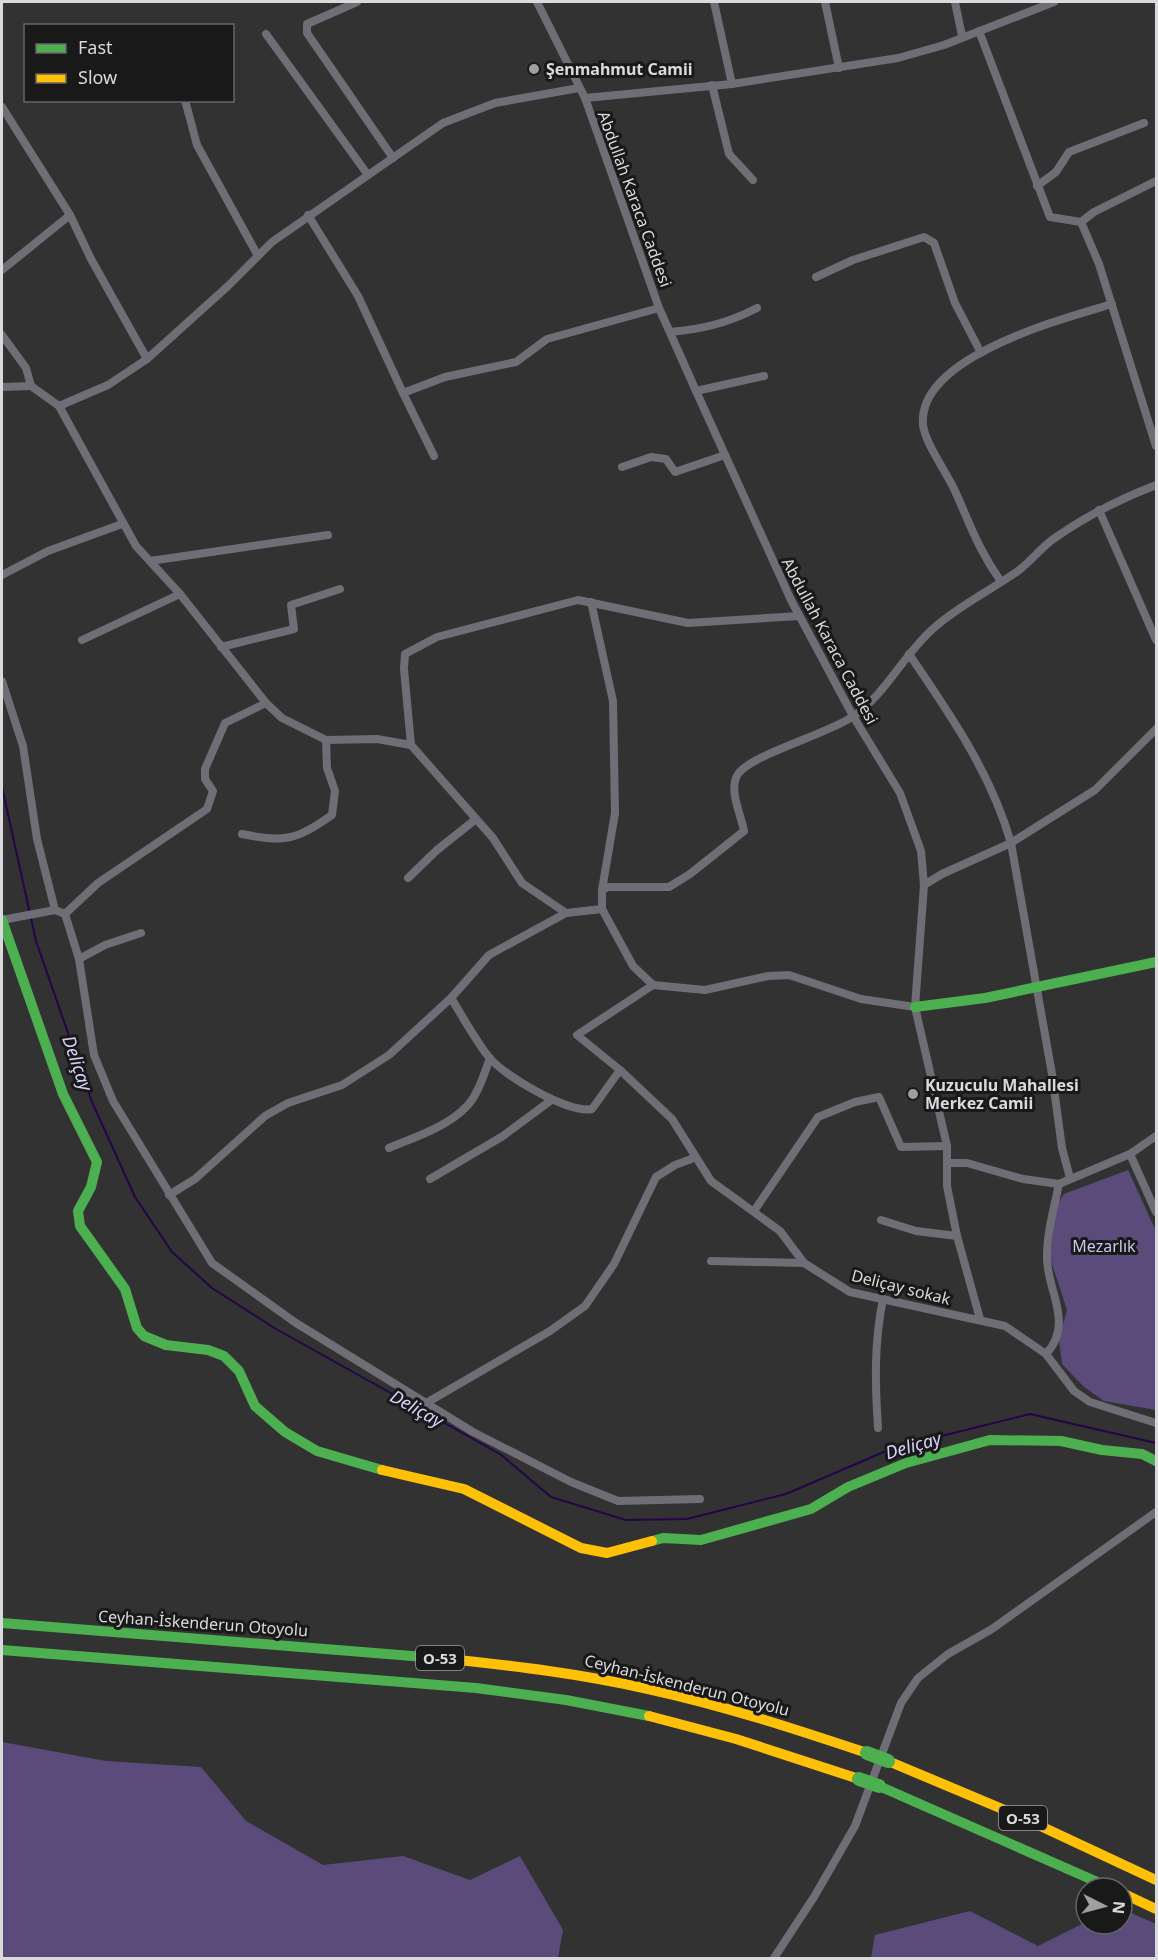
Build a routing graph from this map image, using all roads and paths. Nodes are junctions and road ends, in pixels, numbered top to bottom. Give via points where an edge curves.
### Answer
1 (357, 2) edge
2 (537, 2) edge
3 (714, 2) edge
4 (825, 2) edge
5 (955, 2) edge
6 (1054, 2) edge
7 (978, 31) junction
8 (266, 34) dead end
9 (962, 36) junction
10 (838, 68) junction
11 (732, 84) junction
12 (712, 85) junction
13 (579, 88) junction
14 (585, 98) junction
15 (186, 102) edge
16 (2, 107) edge
17 (1144, 123) dead end
18 (393, 158) junction
19 (368, 175) junction
20 (753, 180) dead end
21 (1156, 181) edge
22 (1037, 186) junction
23 (70, 215) junction
24 (308, 215) junction
25 (1081, 222) junction
26 (258, 256) junction
27 (2, 270) edge
28 (816, 277) dead end
29 (1112, 304) junction
30 (659, 308) junction
31 (757, 308) dead end
32 (670, 332) junction
33 (2, 335) edge
34 (981, 353) junction
35 (147, 358) junction
36 (764, 376) dead end
37 (32, 386) junction
38 (2, 387) edge
39 (696, 391) junction
40 (403, 393) junction
41 (59, 406) junction
42 (1156, 446) edge
43 (725, 454) junction
44 (434, 456) dead end
45 (622, 467) dead end
46 (1156, 485) edge
47 (1099, 510) junction
48 (122, 524) junction
49 (328, 535) dead end
50 (150, 561) junction
51 (2, 575) edge
52 (1000, 580) junction
53 (340, 590) dead end
54 (180, 594) junction
55 (591, 602) junction
56 (800, 616) junction
57 (82, 640) dead end
58 (1156, 640) edge
59 (221, 647) junction
60 (909, 654) junction
61 (2, 681) edge
62 (266, 703) junction
63 (853, 717) junction
64 (1156, 729) edge
65 (326, 740) junction
66 (411, 744) junction
67 (476, 819) junction
68 (242, 834) dead end
69 (1011, 843) junction
70 (408, 878) dead end
71 (924, 885) junction
72 (602, 890) junction
73 (602, 909) junction
74 (55, 910) junction
75 (566, 913) junction
76 (65, 914) junction
77 (6, 919) edge
78 (141, 933) dead end
79 (79, 959) junction
80 (1156, 962) edge
81 (653, 985) junction
82 (1037, 987) junction
83 (451, 998) junction
84 (915, 1007) junction
85 (490, 1058) junction
86 (620, 1070) junction
87 (550, 1101) junction
88 (1156, 1137) edge
89 (946, 1146) junction
90 (389, 1148) dead end
91 (1130, 1154) junction
92 (694, 1158) junction
93 (949, 1163) junction
94 (1070, 1178) junction
95 (430, 1179) dead end
96 (1059, 1184) junction
97 (169, 1195) junction
98 (754, 1211) junction
99 (1156, 1212) edge
100 (881, 1220) dead end
101 (957, 1236) junction
102 (711, 1261) dead end
103 (804, 1263) junction
104 (883, 1299) junction
105 (980, 1319) junction
106 (1046, 1353) junction
107 (428, 1402) junction
108 (1156, 1423) edge
109 (878, 1428) dead end
110 (1156, 1461) edge
111 (700, 1499) dead end
112 (1156, 1512) edge
113 (2, 1623) edge
114 (2, 1650) edge
115 (1084, 1876) edge
116 (1156, 1880) edge
117 (1134, 1899) edge
118 (1156, 1909) edge
119 (774, 1959) edge

1 - 18 street via 307,24 307,33
2 - 13 street, Abdullah Karaca Caddesi
3 - 11 street
4 - 10 street
5 - 9 street
6 - 7 street
7 - 9 street
7 - 22 street
8 - 19 street
9 - 10 street via 898,58
10 - 11 street
11 - 12 street
12 - 14 street
12 - 20 street via 729,154
13 - 14 street, Abdullah Karaca Caddesi
13 - 18 street via 495,103 443,123
14 - 30 street, Abdullah Karaca Caddesi
15 - 26 street via 197,145
16 - 23 street
17 - 22 street via 1069,152 1056,172
18 - 19 street
19 - 24 street
21 - 25 street
22 - 25 street via 1050,217
23 - 27 street
23 - 35 street
24 - 26 street
24 - 40 street via 358,296
25 - 29 street
26 - 35 street
28 - 34 street via 853,260 924,237 934,243 956,303
29 - 34 street via 1057,320
29 - 42 street
30 - 32 street, Abdullah Karaca Caddesi
30 - 40 street via 547,339 516,362 445,378
31 - 32 street via 729,322
32 - 39 street, Abdullah Karaca Caddesi
33 - 37 street via 26,368
34 - 52 street via 941,379 928,397 923,428 980,551
35 - 41 street via 108,385
36 - 39 street
37 - 38 street
37 - 41 street
39 - 43 street, Abdullah Karaca Caddesi
40 - 44 street
41 - 48 street
43 - 45 street via 675,472 666,459 651,457
43 - 56 street, Abdullah Karaca Caddesi
46 - 47 street
47 - 52 street via 1051,541 1018,571
47 - 58 street
48 - 50 street
48 - 51 street via 48,551
49 - 50 street
50 - 54 street
52 - 60 street via 935,627
53 - 59 street via 291,605 294,628
54 - 57 street
54 - 59 street
55 - 56 street via 688,623
55 - 66 street via 578,600 437,637 405,654
55 - 72 street via 613,701 615,813
56 - 63 street, Abdullah Karaca Caddesi
59 - 62 street
60 - 63 street
60 - 69 street via 979,763 1001,807
61 - 74 street via 23,746 37,839
62 - 65 street via 282,718
62 - 76 street via 225,723 205,769 205,779 213,791 207,809 98,883
63 - 71 street, Abdullah Karaca Caddesi via 900,793 921,851
63 - 72 street via 752,762 738,774 733,787 744,831 690,874 669,886
64 - 69 street via 1095,790
65 - 66 street via 377,739
65 - 68 street via 327,768 335,791 332,815 296,837
66 - 67 street
67 - 70 street
67 - 75 street via 522,883
69 - 71 street
69 - 82 street
71 - 84 street, Abdullah Karaca Caddesi
72 - 73 street
73 - 75 street
73 - 81 street via 633,966
74 - 76 street
74 - 77 street
75 - 83 street via 489,955
76 - 79 street
77 - 110 main road via 63,1094 97,1162 91,1187 78,1211 80,1226 125,1289 137,1328 152,1341 224,1356 239,1371 255,1406 285,1432 317,1450 341,1460 464,1489 581,1548 607,1553 663,1538 701,1540 811,1509 848,1487 906,1463 990,1440 1061,1441 1142,1454
78 - 79 street
79 - 97 street via 94,1055 112,1101
80 - 82 main road
81 - 84 street via 705,990 789,975 861,999
81 - 86 street, Deliçay sokak via 577,1035
82 - 84 main road
82 - 94 street
83 - 85 street
83 - 97 street via 389,1055 342,1085 288,1103 266,1116 195,1179
84 - 89 street, Abdullah Karaca Caddesi
85 - 87 street
85 - 90 street via 467,1106 431,1131
86 - 87 street via 592,1109 583,1111
86 - 92 street, Deliçay sokak via 672,1119
87 - 95 street via 503,1136
88 - 91 street
89 - 93 street, Abdullah Karaca Caddesi
89 - 98 street via 901,1147 879,1097 855,1102 818,1117
91 - 94 street
91 - 99 street
92 - 98 street, Deliçay sokak via 711,1181
92 - 107 street via 656,1177 614,1264 585,1306 550,1331
93 - 96 street via 967,1163 1023,1179
93 - 101 street, Abdullah Karaca Caddesi via 947,1186
94 - 96 street
96 - 106 street via 1047,1259 1059,1316 1055,1342
97 - 107 street via 212,1263 228,1276 296,1323
98 - 103 street, Deliçay sokak via 780,1232
100 - 101 street via 916,1231
101 - 105 street, Abdullah Karaca Caddesi
102 - 103 street
103 - 104 street, Deliçay sokak via 850,1292
104 - 105 street, Deliçay sokak
104 - 109 street via 874,1374
105 - 106 street, Deliçay sokak via 1005,1326
106 - 108 street via 1074,1391 1090,1402
107 - 111 street via 473,1432 571,1482 618,1501
112 - 119 street via 918,1678 901,1703 855,1826
113 - 116 main road, Ceyhan-İskenderun Otoyolu / O-53, bridge via 429,1657 616,1682 782,1724 867,1753
114 - 115 main road, O-53, bridge via 426,1683 610,1708 774,1750 879,1786
117 - 118 main road

